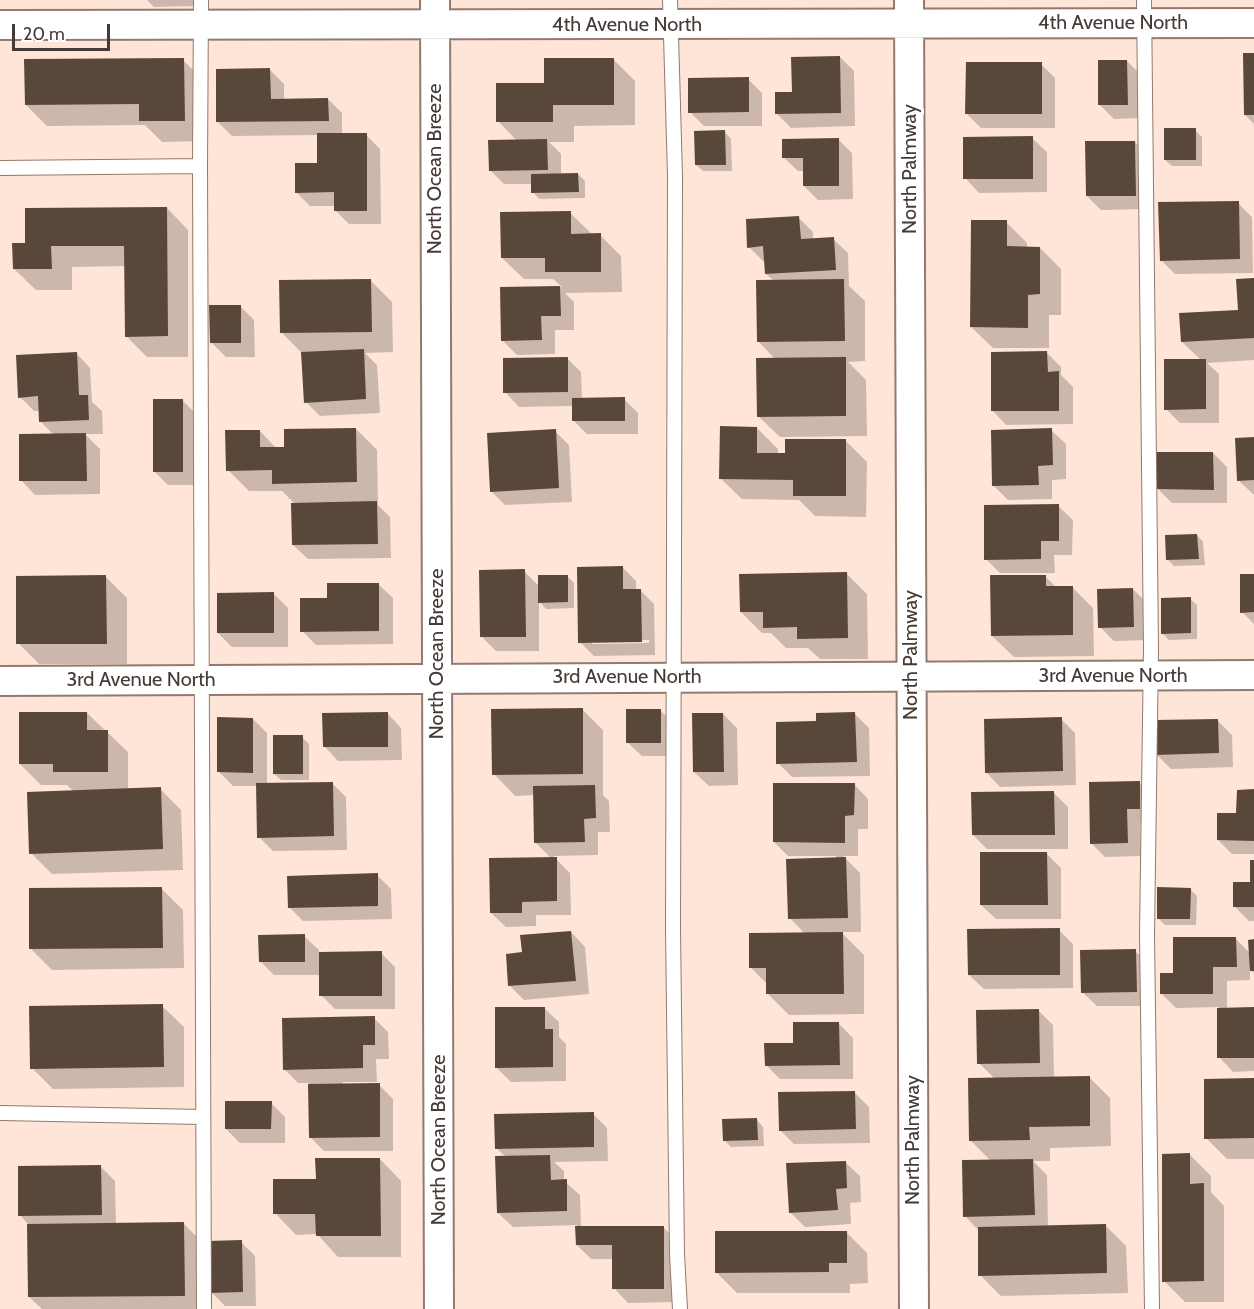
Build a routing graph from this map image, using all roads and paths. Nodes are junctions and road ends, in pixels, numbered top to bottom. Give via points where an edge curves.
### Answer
1 (1143, 11) edge
2 (669, 12) edge
3 (909, 12) edge
4 (201, 13) edge
5 (435, 13) edge
6 (1254, 23) edge
7 (0, 25) edge
8 (200, 166) junction
9 (0, 168) edge
10 (1254, 675) edge
11 (911, 676) junction
12 (1151, 676) junction
13 (673, 677) junction
14 (438, 678) junction
15 (201, 680) junction
16 (0, 681) edge
17 (0, 1113) edge
18 (203, 1117) junction
19 (204, 1309) edge
20 (440, 1309) edge
21 (680, 1309) edge
22 (914, 1309) edge
23 (1152, 1309) edge

1 - 3 street, 4th Avenue North
1 - 6 street, 4th Avenue North
1 - 12 lane
2 - 3 street, 4th Avenue North
2 - 5 street, 4th Avenue North
2 - 13 lane via 675,198
3 - 11 street, North Palmway
4 - 5 street, 4th Avenue North
4 - 7 street, 4th Avenue North
4 - 8 lane
5 - 14 street, North Ocean Breeze
8 - 9 lane
8 - 15 lane
10 - 12 street, 3rd Avenue North
11 - 12 street, 3rd Avenue North
11 - 13 street, 3rd Avenue North
11 - 22 street, North Palmway
12 - 23 lane via 1147,934
13 - 14 street, 3rd Avenue North
13 - 21 lane
14 - 15 street, 3rd Avenue North
14 - 20 street, North Ocean Breeze
15 - 16 street, 3rd Avenue North
15 - 18 lane
17 - 18 lane
18 - 19 lane

